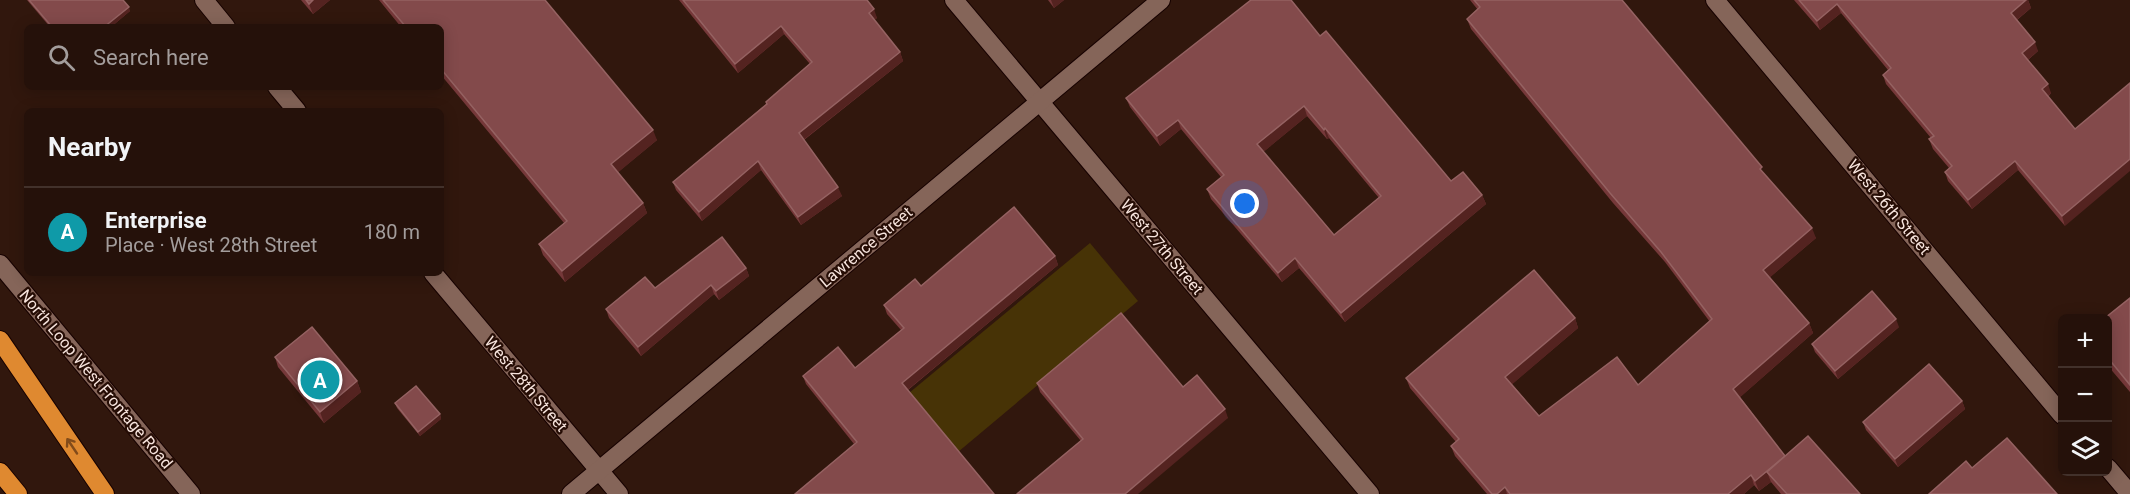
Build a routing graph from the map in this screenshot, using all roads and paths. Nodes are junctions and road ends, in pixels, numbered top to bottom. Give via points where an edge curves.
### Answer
1 (204, 0) edge
2 (954, 0) edge
3 (1161, 0) edge
4 (1715, 0) edge
5 (224, 24) edge
6 (280, 90) edge
7 (1040, 102) junction
8 (294, 108) edge
9 (0, 264) edge
10 (436, 276) edge
11 (0, 340) edge
12 (2058, 410) edge
13 (599, 470) junction
14 (0, 472) edge
15 (2112, 473) edge
16 (18, 494) edge
17 (105, 494) edge
18 (191, 494) edge
19 (571, 494) edge
20 (620, 494) edge
21 (1370, 494) edge
22 (2130, 494) edge

1 - 5 street
2 - 7 street, West 27th Street
3 - 7 street, Lawrence Street
4 - 12 street, West 26th Street
6 - 8 street
7 - 13 street, Lawrence Street
7 - 21 street, West 27th Street
9 - 18 street, North Loop West Frontage Road
10 - 13 street, West 28th Street
17 -> 11 highway
13 - 19 street, Lawrence Street
13 - 20 street, West 28th Street
14 - 16 highway
15 - 22 street

